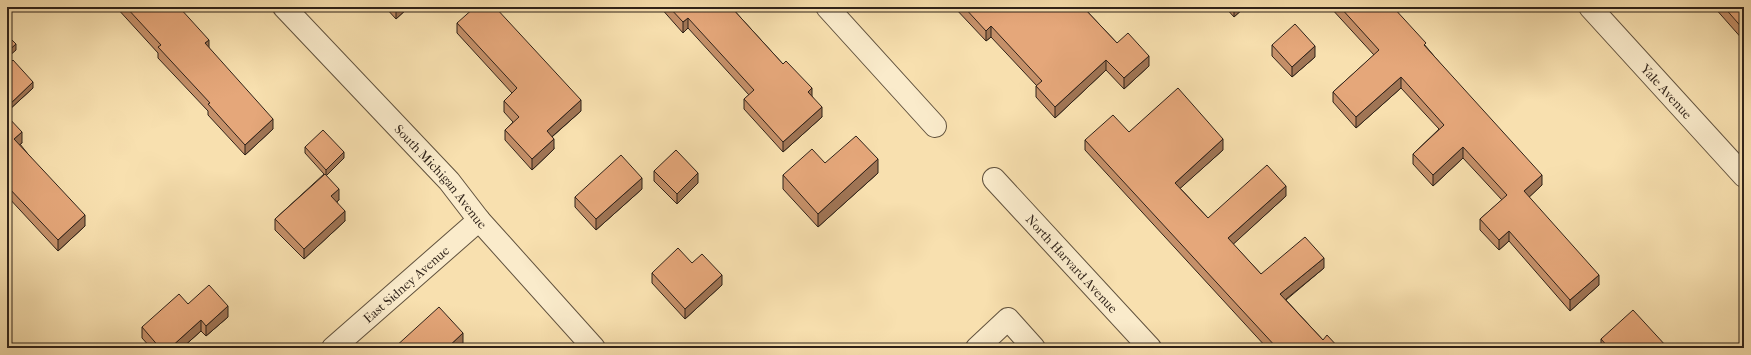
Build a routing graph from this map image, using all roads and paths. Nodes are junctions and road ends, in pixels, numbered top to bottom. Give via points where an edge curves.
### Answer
1 (284, 7) edge
2 (827, 7) edge
3 (1590, 7) edge
4 (935, 126) dead end
5 (1744, 176) edge
6 (994, 179) dead end
7 (479, 220) junction
8 (334, 348) edge
9 (594, 348) edge
10 (977, 348) edge
11 (1034, 348) edge
12 (1150, 348) edge

1 - 7 street, South Michigan Avenue via 449,181
2 - 4 street
3 - 5 street, Yale Avenue
6 - 12 street, North Harvard Avenue
7 - 8 street, East Sidney Avenue
7 - 9 street, South Michigan Avenue
10 - 11 street via 1008,319

